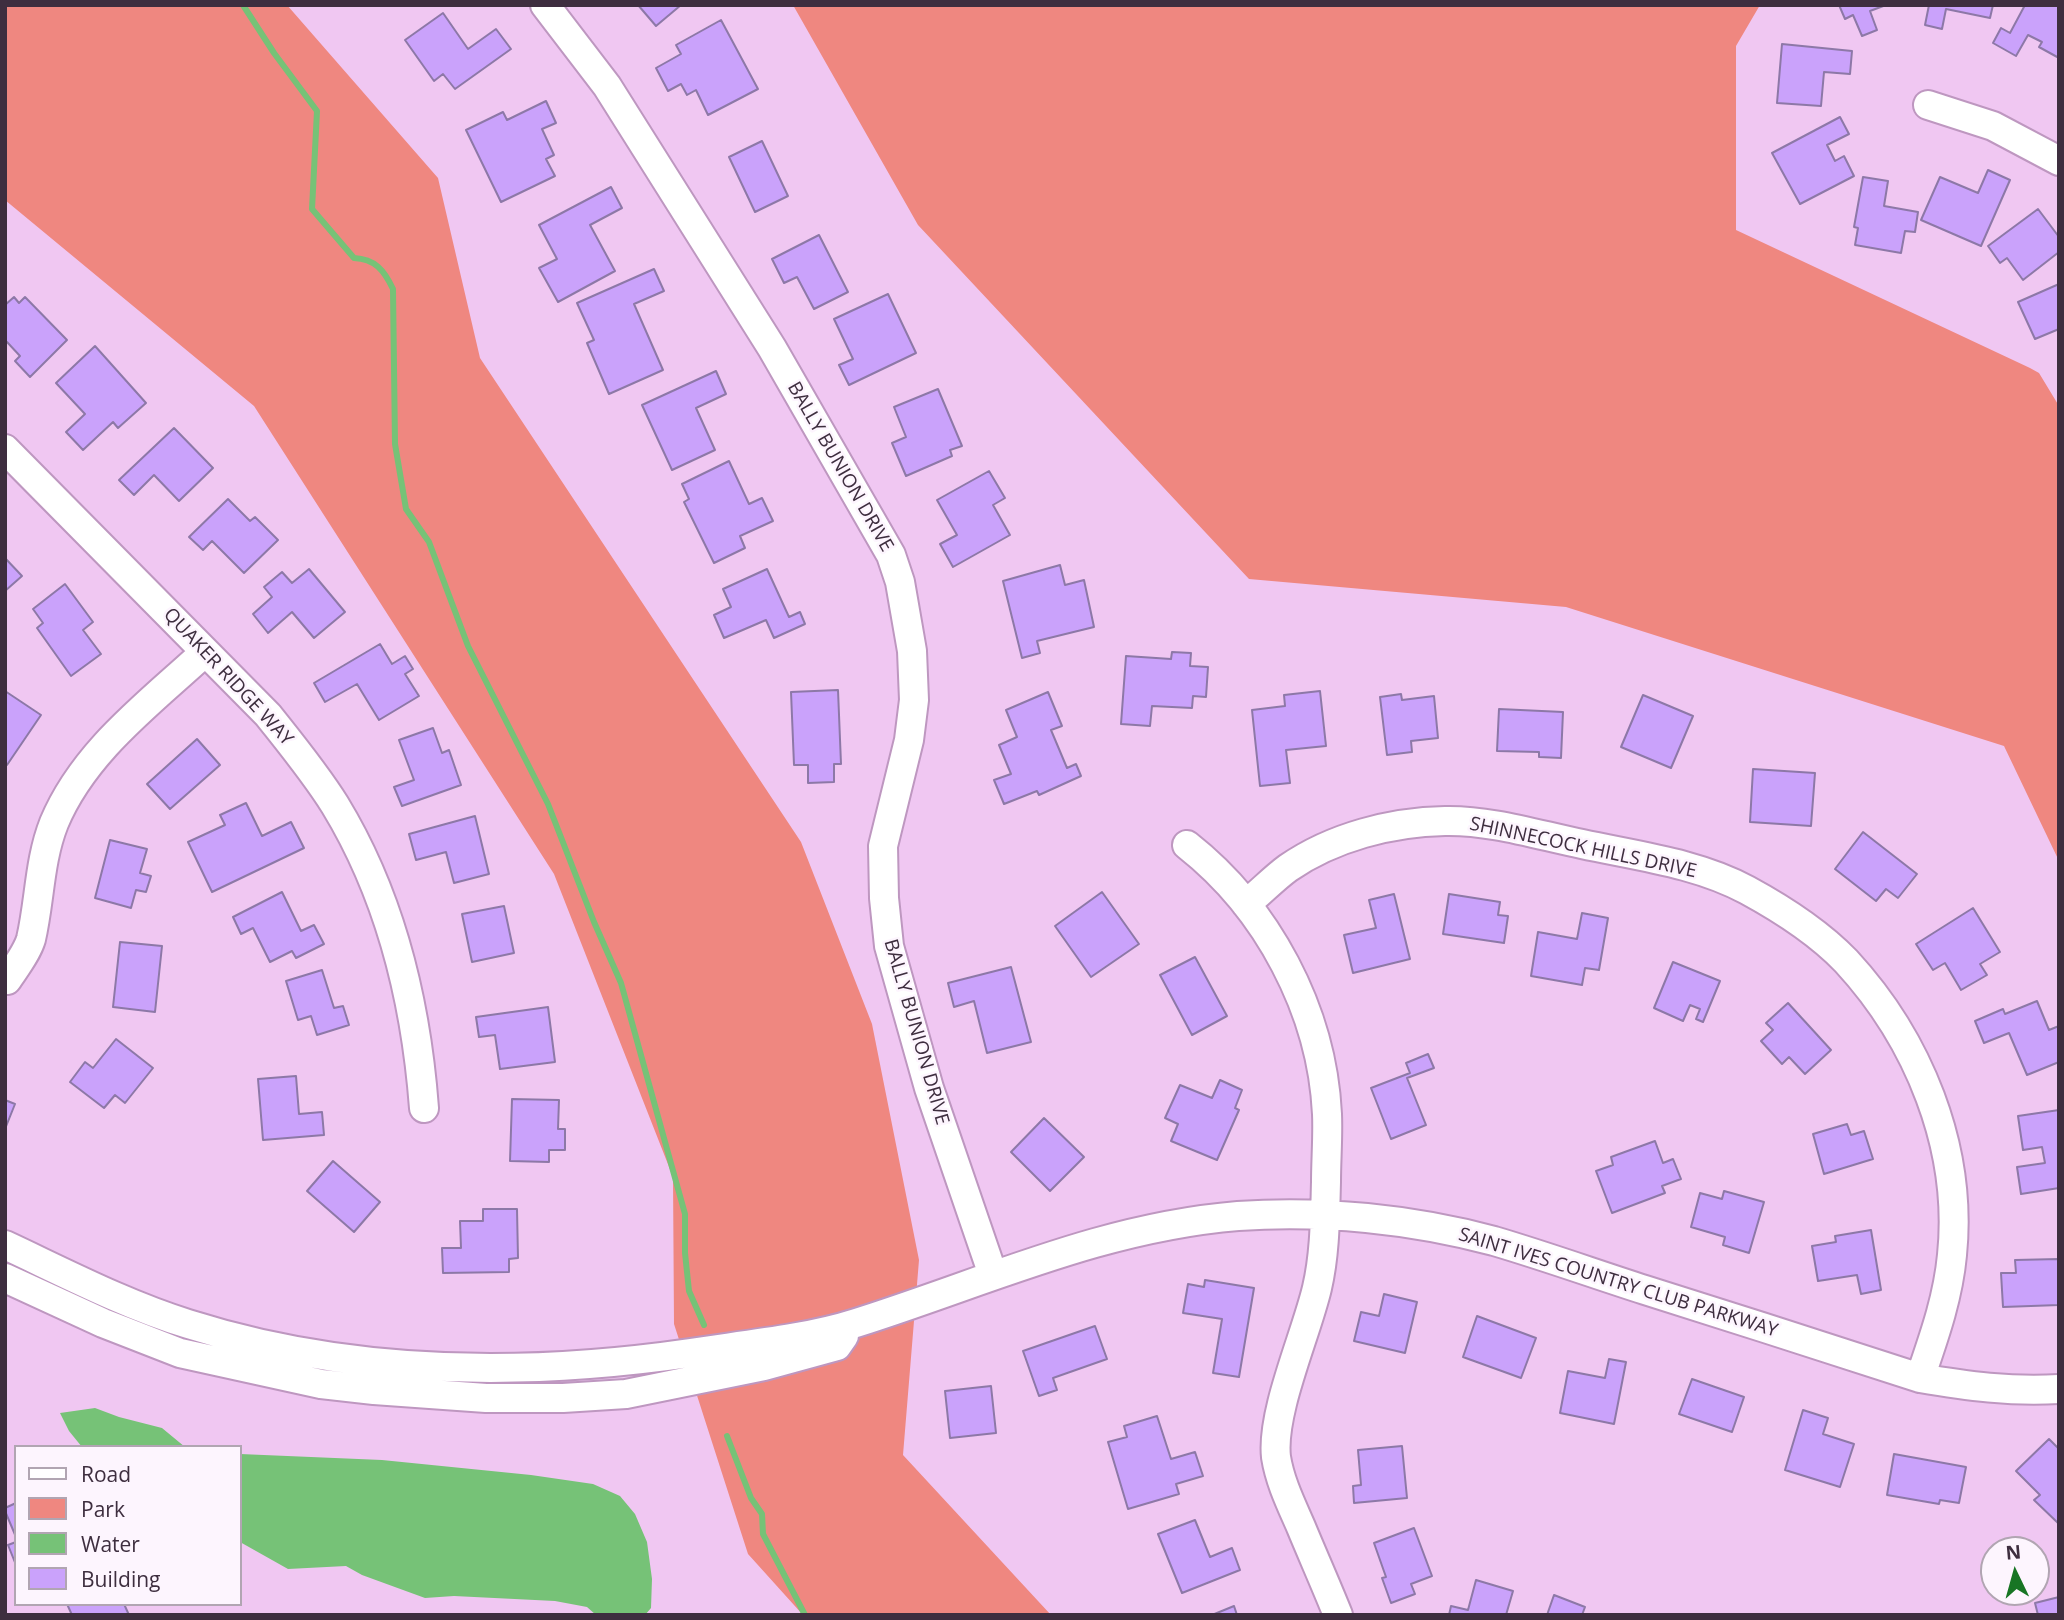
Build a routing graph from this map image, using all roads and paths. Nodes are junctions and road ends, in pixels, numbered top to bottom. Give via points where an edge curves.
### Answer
1 (545, 5) edge
2 (1928, 105) dead end
3 (2059, 161) edge
4 (5, 449) edge
5 (205, 652) junction
6 (1187, 845) dead end
7 (1246, 904) junction
8 (7, 981) dead end
9 (424, 1108) dead end
10 (1325, 1215) junction
11 (5, 1245) edge
12 (993, 1275) junction
13 (5, 1278) edge
14 (851, 1325) junction
15 (1920, 1378) junction
16 (2059, 1389) edge
17 (1338, 1615) edge

1 - 12 street, BALLY BUNION DRIVE via 607,86 772,348 891,555 912,651 914,700 883,846 889,946 929,1087
2 - 3 street via 1993,126
4 - 5 street, QUAKER RIDGE WAY
5 - 8 street via 110,740 71,790 43,857 30,941
5 - 9 street, QUAKER RIDGE WAY via 268,715 300,755 335,805 363,858 387,914 404,972 421,1063
6 - 7 street via 1214,867
7 - 10 street via 1289,970 1317,1045 1327,1112
7 - 15 street, SHINNECOCK HILLS DRIVE via 1289,868 1338,841 1391,825 1447,821 1493,825 1685,866 1745,889 1795,918 1844,960 1886,1009 1918,1065 1941,1125 1952,1189 1952,1253 1941,1317
10 - 12 street, SAINT IVES COUNTRY CLUB PARKWAY via 1238,1216 1152,1228 1068,1249
10 - 15 street, SAINT IVES COUNTRY CLUB PARKWAY via 1408,1223 1491,1241
10 - 17 street via 1318,1286 1279,1416 1276,1455 1283,1485
11 - 14 street, SAINT IVES COUNTRY CLUB PARKWAY via 122,1300 190,1324 300,1352 405,1365 538,1368 625,1362
12 - 14 street, SAINT IVES COUNTRY CLUB PARKWAY
13 - 14 street, SAINT IVES COUNTRY CLUB PARKWAY via 180,1353 321,1384 486,1398 626,1394 837,1346
15 - 16 street, SAINT IVES COUNTRY CLUB PARKWAY via 1972,1388

